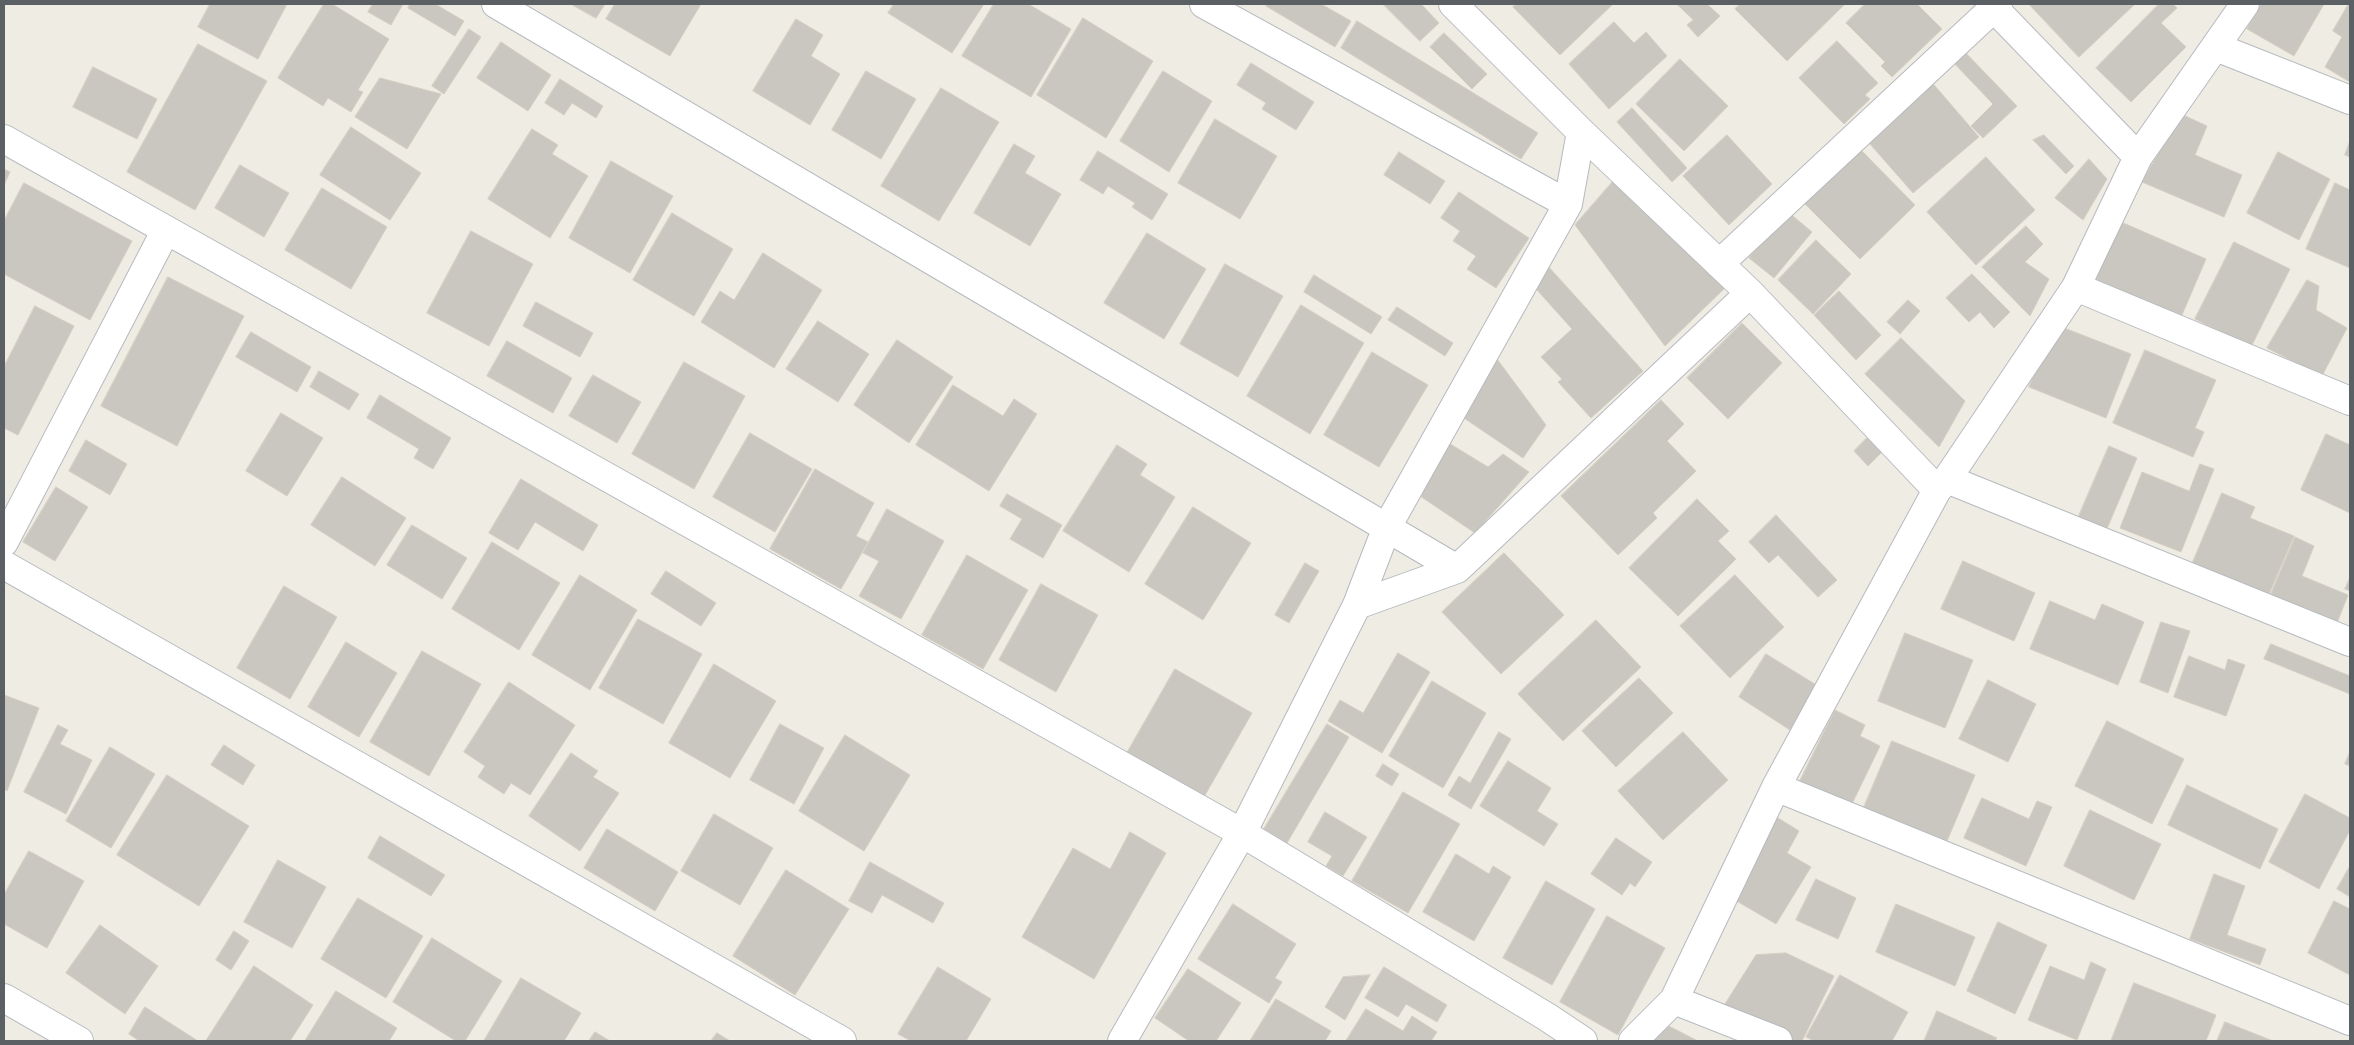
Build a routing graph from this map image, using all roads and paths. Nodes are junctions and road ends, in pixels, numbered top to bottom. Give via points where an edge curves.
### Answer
1 (496, 4) edge
2 (1204, 4) edge
3 (1453, 4) edge
4 (2245, 4) edge
5 (1994, 5) edge
6 (2216, 47) junction
7 (2350, 100) edge
8 (1581, 132) junction
9 (4, 139) edge
10 (2138, 157) junction
11 (1568, 204) junction
12 (166, 230) junction
13 (1719, 264) junction
14 (2076, 288) junction
15 (1750, 293) junction
16 (2350, 401) edge
17 (1942, 485) junction
18 (1387, 528) junction
19 (4, 542) edge
20 (4, 565) edge
21 (1457, 570) junction
22 (1357, 605) junction
23 (2350, 642) edge
24 (1776, 787) junction
25 (1242, 834) junction
26 (4, 998) edge
27 (1674, 1000) junction
28 (2350, 1021) edge
29 (79, 1041) edge
30 (842, 1041) edge
31 (1122, 1041) edge
32 (1584, 1041) edge
33 (1633, 1041) edge
34 (1778, 1041) edge

1 - 18 street
2 - 11 street
3 - 8 street
4 - 6 street
5 - 10 street
5 - 13 street
6 - 7 street
6 - 10 street
8 - 11 street
8 - 13 street
9 - 12 street
10 - 14 street
11 - 18 street
12 - 19 street
12 - 25 street
13 - 15 street
14 - 16 street
14 - 17 street
15 - 17 street
15 - 21 street
17 - 23 street
17 - 24 street
18 - 21 street
18 - 22 street
20 - 30 street
21 - 22 street
22 - 25 street
24 - 27 street
24 - 28 street
25 - 31 street
25 - 32 street
26 - 29 street
27 - 33 street
27 - 34 street

